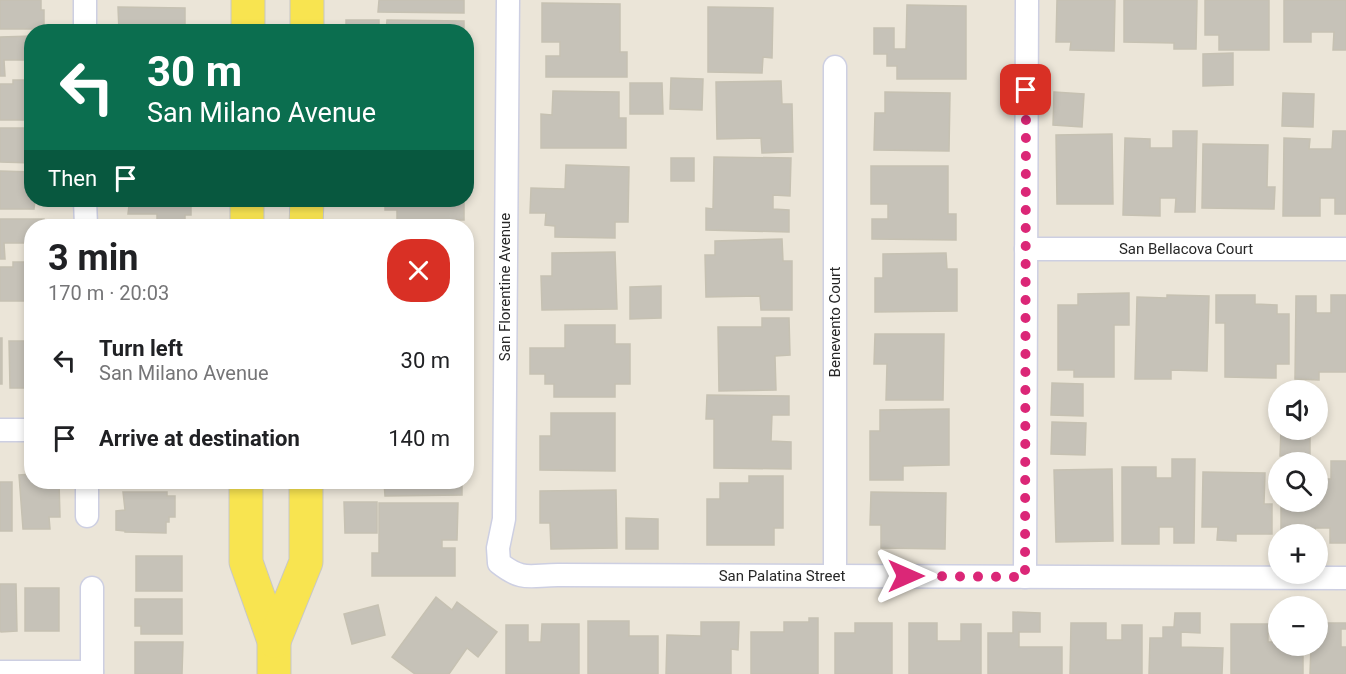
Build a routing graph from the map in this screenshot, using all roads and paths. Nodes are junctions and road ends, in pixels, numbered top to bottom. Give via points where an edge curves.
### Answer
1 (86, 0) edge
2 (248, 0) edge
3 (307, 0) edge
4 (508, 0) edge
5 (1027, 0) edge
6 (86, 24) edge
7 (248, 24) edge
8 (307, 24) edge
9 (835, 67) dead end
10 (1026, 249) junction
11 (1346, 249) edge
12 (0, 430) edge
13 (24, 430) edge
14 (87, 489) edge
15 (246, 489) edge
16 (306, 489) edge
17 (87, 516) dead end
18 (508, 570) joint
19 (835, 576) junction
20 (1025, 577) junction
21 (1346, 578) edge
22 (92, 588) dead end
23 (274, 641) junction
24 (0, 672) edge
25 (92, 673) edge
26 (274, 674) edge

1 - 6 street
2 - 7 main road
3 - 8 main road
4 - 18 street, San Florentine Avenue via 504,519 498,548 499,563
5 - 10 street
9 - 19 street, Benevento Court
10 - 11 street, San Bellacova Court
10 - 20 street
12 - 13 street
14 - 17 street
15 - 23 main road via 246,562
16 - 23 main road via 306,562
18 - 19 street, San Palatina Street via 527,578
19 - 20 street, San Palatina Street
20 - 21 street, San Palatina Street
22 - 25 street
23 - 26 main road
24 - 25 street

